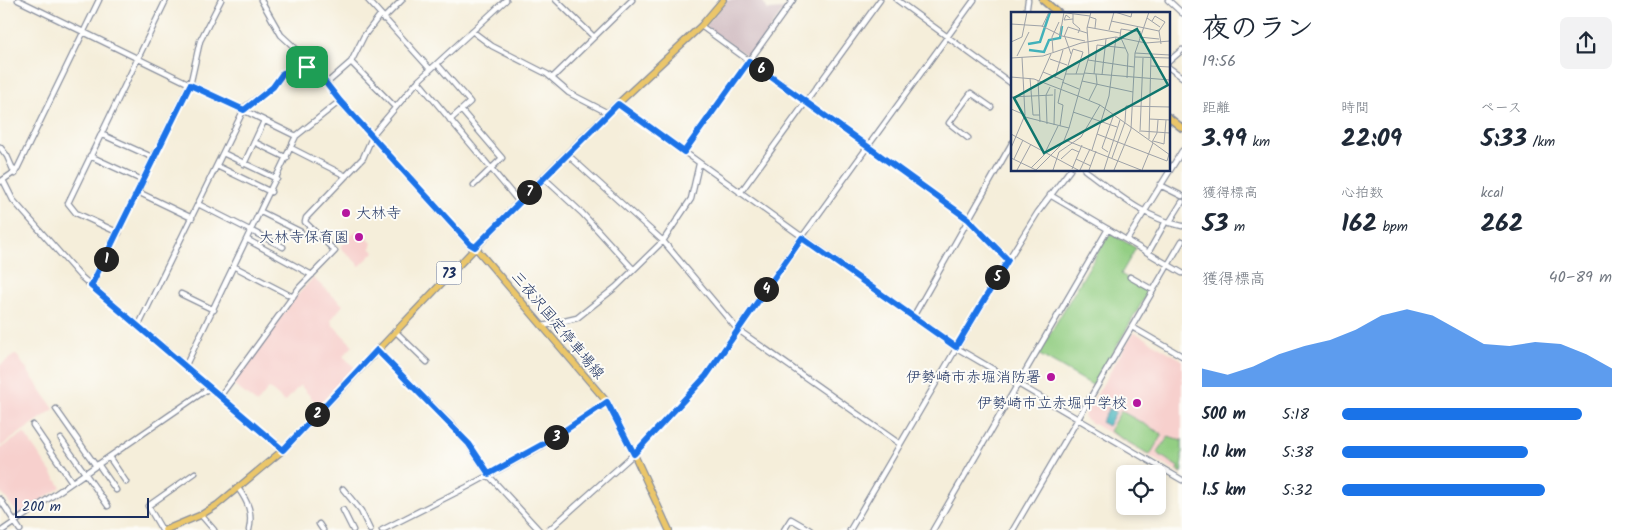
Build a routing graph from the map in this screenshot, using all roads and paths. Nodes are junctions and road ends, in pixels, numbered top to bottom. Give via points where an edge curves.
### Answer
1 (18, 0) edge
2 (99, 0) edge
3 (166, 0) edge
4 (221, 0) edge
5 (261, 0) edge
6 (368, 0) edge
7 (402, 0) edge
8 (506, 0) edge
9 (556, 0) edge
10 (632, 0) edge
11 (723, 0) edge
12 (793, 0) edge
13 (880, 0) edge
14 (897, 0) edge
15 (974, 0) edge
16 (1043, 0) edge
17 (1168, 0) edge
18 (1057, 12) edge
19 (1182, 13) edge
20 (381, 17) junction
21 (701, 26) junction
22 (84, 32) junction
23 (472, 32) junction
24 (594, 37) junction
25 (947, 37) junction
26 (1182, 50) edge
27 (137, 58) junction
28 (1170, 60) edge
29 (749, 61) junction
30 (351, 62) junction
31 (311, 64) junction
32 (437, 64) junction
33 (1170, 68) edge
34 (430, 69) junction
35 (1182, 77) edge
36 (552, 78) junction
37 (418, 81) junction
38 (327, 83) junction
39 (1011, 83) edge
40 (190, 85) junction
41 (340, 101) junction
42 (805, 102) junction
43 (618, 104) junction
44 (991, 106) dead end
45 (395, 107) junction
46 (244, 110) junction
47 (461, 110) junction
48 (608, 114) junction
49 (1170, 119) edge
50 (450, 120) junction
51 (264, 121) junction
52 (1182, 128) edge
53 (101, 134) junction
54 (296, 136) junction
55 (372, 136) junction
56 (968, 138) dead end
57 (254, 142) junction
58 (1011, 145) edge
59 (0, 147) edge
60 (868, 147) junction
61 (291, 148) junction
62 (1182, 151) edge
63 (684, 152) junction
64 (223, 153) junction
65 (566, 154) junction
66 (90, 156) junction
67 (154, 158) junction
68 (287, 158) junction
69 (244, 164) junction
70 (699, 164) junction
71 (217, 166) junction
72 (490, 170) junction
73 (1170, 170) edge
74 (1069, 171) edge
75 (1086, 171) edge
76 (1169, 171) edge
77 (15, 174) junction
78 (346, 176) junction
79 (544, 177) junction
80 (276, 179) junction
81 (2, 181) edge
82 (144, 181) junction
83 (474, 185) dead end
84 (1160, 185) junction
85 (138, 192) junction
86 (271, 192) junction
87 (740, 193) junction
88 (1050, 195) junction
89 (1182, 196) edge
90 (519, 202) junction
91 (1182, 202) edge
92 (198, 204) junction
93 (261, 212) junction
94 (1144, 212) junction
95 (192, 218) junction
96 (968, 219) junction
97 (1167, 223) junction
98 (1182, 226) edge
99 (1108, 230) junction
100 (252, 231) junction
101 (301, 232) dead end
102 (119, 233) junction
103 (802, 238) junction
104 (248, 240) junction
105 (663, 240) junction
106 (1127, 240) junction
107 (1182, 241) edge
108 (283, 247) dead end
109 (475, 247) junction
110 (1148, 252) junction
111 (1008, 260) junction
112 (1168, 264) junction
113 (235, 266) junction
114 (634, 270) junction
115 (1182, 273) edge
116 (312, 275) junction
117 (1130, 277) dead end
118 (91, 286) junction
119 (1152, 290) junction
120 (181, 294) dead end
121 (293, 297) junction
122 (214, 310) junction
123 (914, 317) junction
124 (543, 326) junction
125 (138, 327) junction
126 (1132, 327) junction
127 (737, 329) junction
128 (395, 331) junction
129 (956, 347) junction
130 (377, 350) junction
131 (1182, 356) edge
132 (427, 362) dead end
133 (185, 367) junction
134 (1018, 384) junction
135 (209, 388) junction
136 (220, 395) junction
137 (607, 402) junction
138 (56, 410) dead end
139 (1078, 419) junction
140 (34, 425) dead end
141 (61, 439) dead end
142 (900, 444) junction
143 (283, 450) junction
144 (634, 454) junction
145 (109, 457) junction
146 (97, 465) junction
147 (86, 473) junction
148 (194, 473) dead end
149 (489, 474) junction
150 (1182, 480) edge
151 (72, 482) junction
152 (126, 482) dead end
153 (238, 488) junction
154 (343, 489) dead end
155 (116, 490) dead end
156 (0, 499) edge
157 (108, 506) dead end
158 (343, 510) dead end
159 (201, 515) junction
160 (15, 521) junction
161 (319, 524) dead end
162 (183, 527) edge
163 (3, 530) edge
164 (20, 530) edge
165 (163, 530) edge
166 (214, 530) edge
167 (249, 530) edge
168 (322, 530) edge
169 (353, 530) edge
170 (370, 530) edge
171 (382, 530) edge
172 (540, 530) edge
173 (549, 530) edge
174 (669, 530) edge
175 (784, 530) edge
176 (810, 530) edge
177 (850, 530) edge
178 (933, 530) edge
179 (1013, 530) edge

1 - 22 street
2 - 22 street
3 - 27 street
4 - 40 street via 200,41
5 - 31 street via 276,29
6 - 20 street
7 - 20 street
8 - 23 street
9 - 24 street
10 - 24 street
11 - 21 main road, 73
12 - 29 street
13 - 42 street
14 - 25 street
15 - 25 street
16 - 18 highway
17 - 19 street
20 - 30 street via 364,36
20 - 34 street
21 - 29 street
21 - 43 main road, 73
22 - 27 street
22 - 77 street
23 - 32 street
23 - 36 street
24 - 36 street
25 - 39 street
25 - 60 street
26 - 28 street
27 - 40 street
27 - 53 street
29 - 42 street
29 - 63 street
30 - 38 street
30 - 45 street
31 - 38 street
31 - 46 street via 283,73 273,87
32 - 34 street
32 - 47 street via 470,102
33 - 35 street
34 - 37 street
36 - 48 street via 569,93
37 - 45 street
37 - 50 street
38 - 41 street
40 - 46 street
40 - 67 street
41 - 54 street
41 - 55 street
42 - 60 street
42 - 87 street
43 - 48 main road, 73
43 - 63 street
44 - 56 street via 971,93 949,123
45 - 55 street
46 - 51 street
46 - 64 street
47 - 50 street
47 - 72 street via 502,158
48 - 65 main road, 73
49 - 52 highway
50 - 72 street
51 - 54 street
51 - 57 street
53 - 66 street
53 - 67 street
54 - 61 street
55 - 78 street via 363,158
55 - 109 street
57 - 68 street
57 - 69 street
58 - 96 street
59 - 77 street
60 - 96 street
60 - 103 street
61 - 68 street
61 - 78 street
62 - 73 street
63 - 70 street
64 - 69 street
64 - 71 street
65 - 79 main road, 73
65 - 105 street
66 - 82 street
66 - 102 street via 69,205 78,214
67 - 82 street
68 - 80 street
69 - 80 street
70 - 87 street
70 - 105 street via 691,199
71 - 86 street
71 - 92 street
72 - 83 street
72 - 90 street
74 - 88 street
75 - 94 street
76 - 84 street
77 - 81 street
78 - 116 street via 305,221 335,251
79 - 90 main road, 73
79 - 114 street
80 - 86 street
81 - 118 street via 12,200
82 - 85 street
84 - 89 street
84 - 94 street
85 - 95 street
85 - 102 street
86 - 93 street
87 - 103 street
88 - 99 street
88 - 111 street
90 - 109 main road, 73
91 - 97 street
92 - 95 street
92 - 100 street
93 - 100 street
93 - 101 street
94 - 97 street
94 - 106 street
95 - 125 street
96 - 111 street
96 - 123 street
97 - 98 street
97 - 110 street
99 - 106 street
99 - 134 street
100 - 104 street
100 - 108 street
102 - 118 street
103 - 123 street
103 - 127 street
104 - 113 street
104 - 116 street
105 - 114 street
105 - 127 street
106 - 110 street
107 - 112 street
109 - 124 main road, 三夜沢国定停車場線
109 - 128 main road, 73
110 - 112 street
111 - 129 street
112 - 115 street
112 - 119 street
113 - 121 street
113 - 122 street
114 - 124 street via 577,318
116 - 121 street
117 - 119 street
118 - 125 street
119 - 126 street
120 - 122 street
121 - 136 street
122 - 133 street
123 - 129 street
124 - 137 main road, 三夜沢国定停車場線
125 - 133 street
126 - 131 street
126 - 139 street
127 - 142 street
127 - 144 street via 706,376
128 - 130 main road, 73
128 - 132 street
129 - 134 street
129 - 142 street
130 - 143 main road, 73
130 - 149 street via 469,444
133 - 135 street
134 - 139 street
134 - 178 street
135 - 136 street
135 - 145 street
136 - 143 street
137 - 144 main road, 三夜沢国定停車場線
137 - 149 street via 552,439
138 - 146 street
139 - 150 street
139 - 179 street
140 - 151 street
141 - 147 street
142 - 177 street
143 - 153 main road, 73
144 - 173 street
144 - 174 main road, 三夜沢国定停車場線
145 - 146 street
145 - 152 street
146 - 147 street
146 - 155 street
147 - 151 street
147 - 157 street
148 - 165 street via 148,506
149 - 171 street
149 - 172 street
151 - 160 street
153 - 159 main road, 73
153 - 167 street via 247,501 252,518
154 - 170 street via 361,511
156 - 160 street
158 - 169 street
159 - 162 main road, 73
159 - 166 street
160 - 163 street
160 - 164 street
161 - 168 street
162 - 165 main road, 73
175 - 176 street via 792,519

